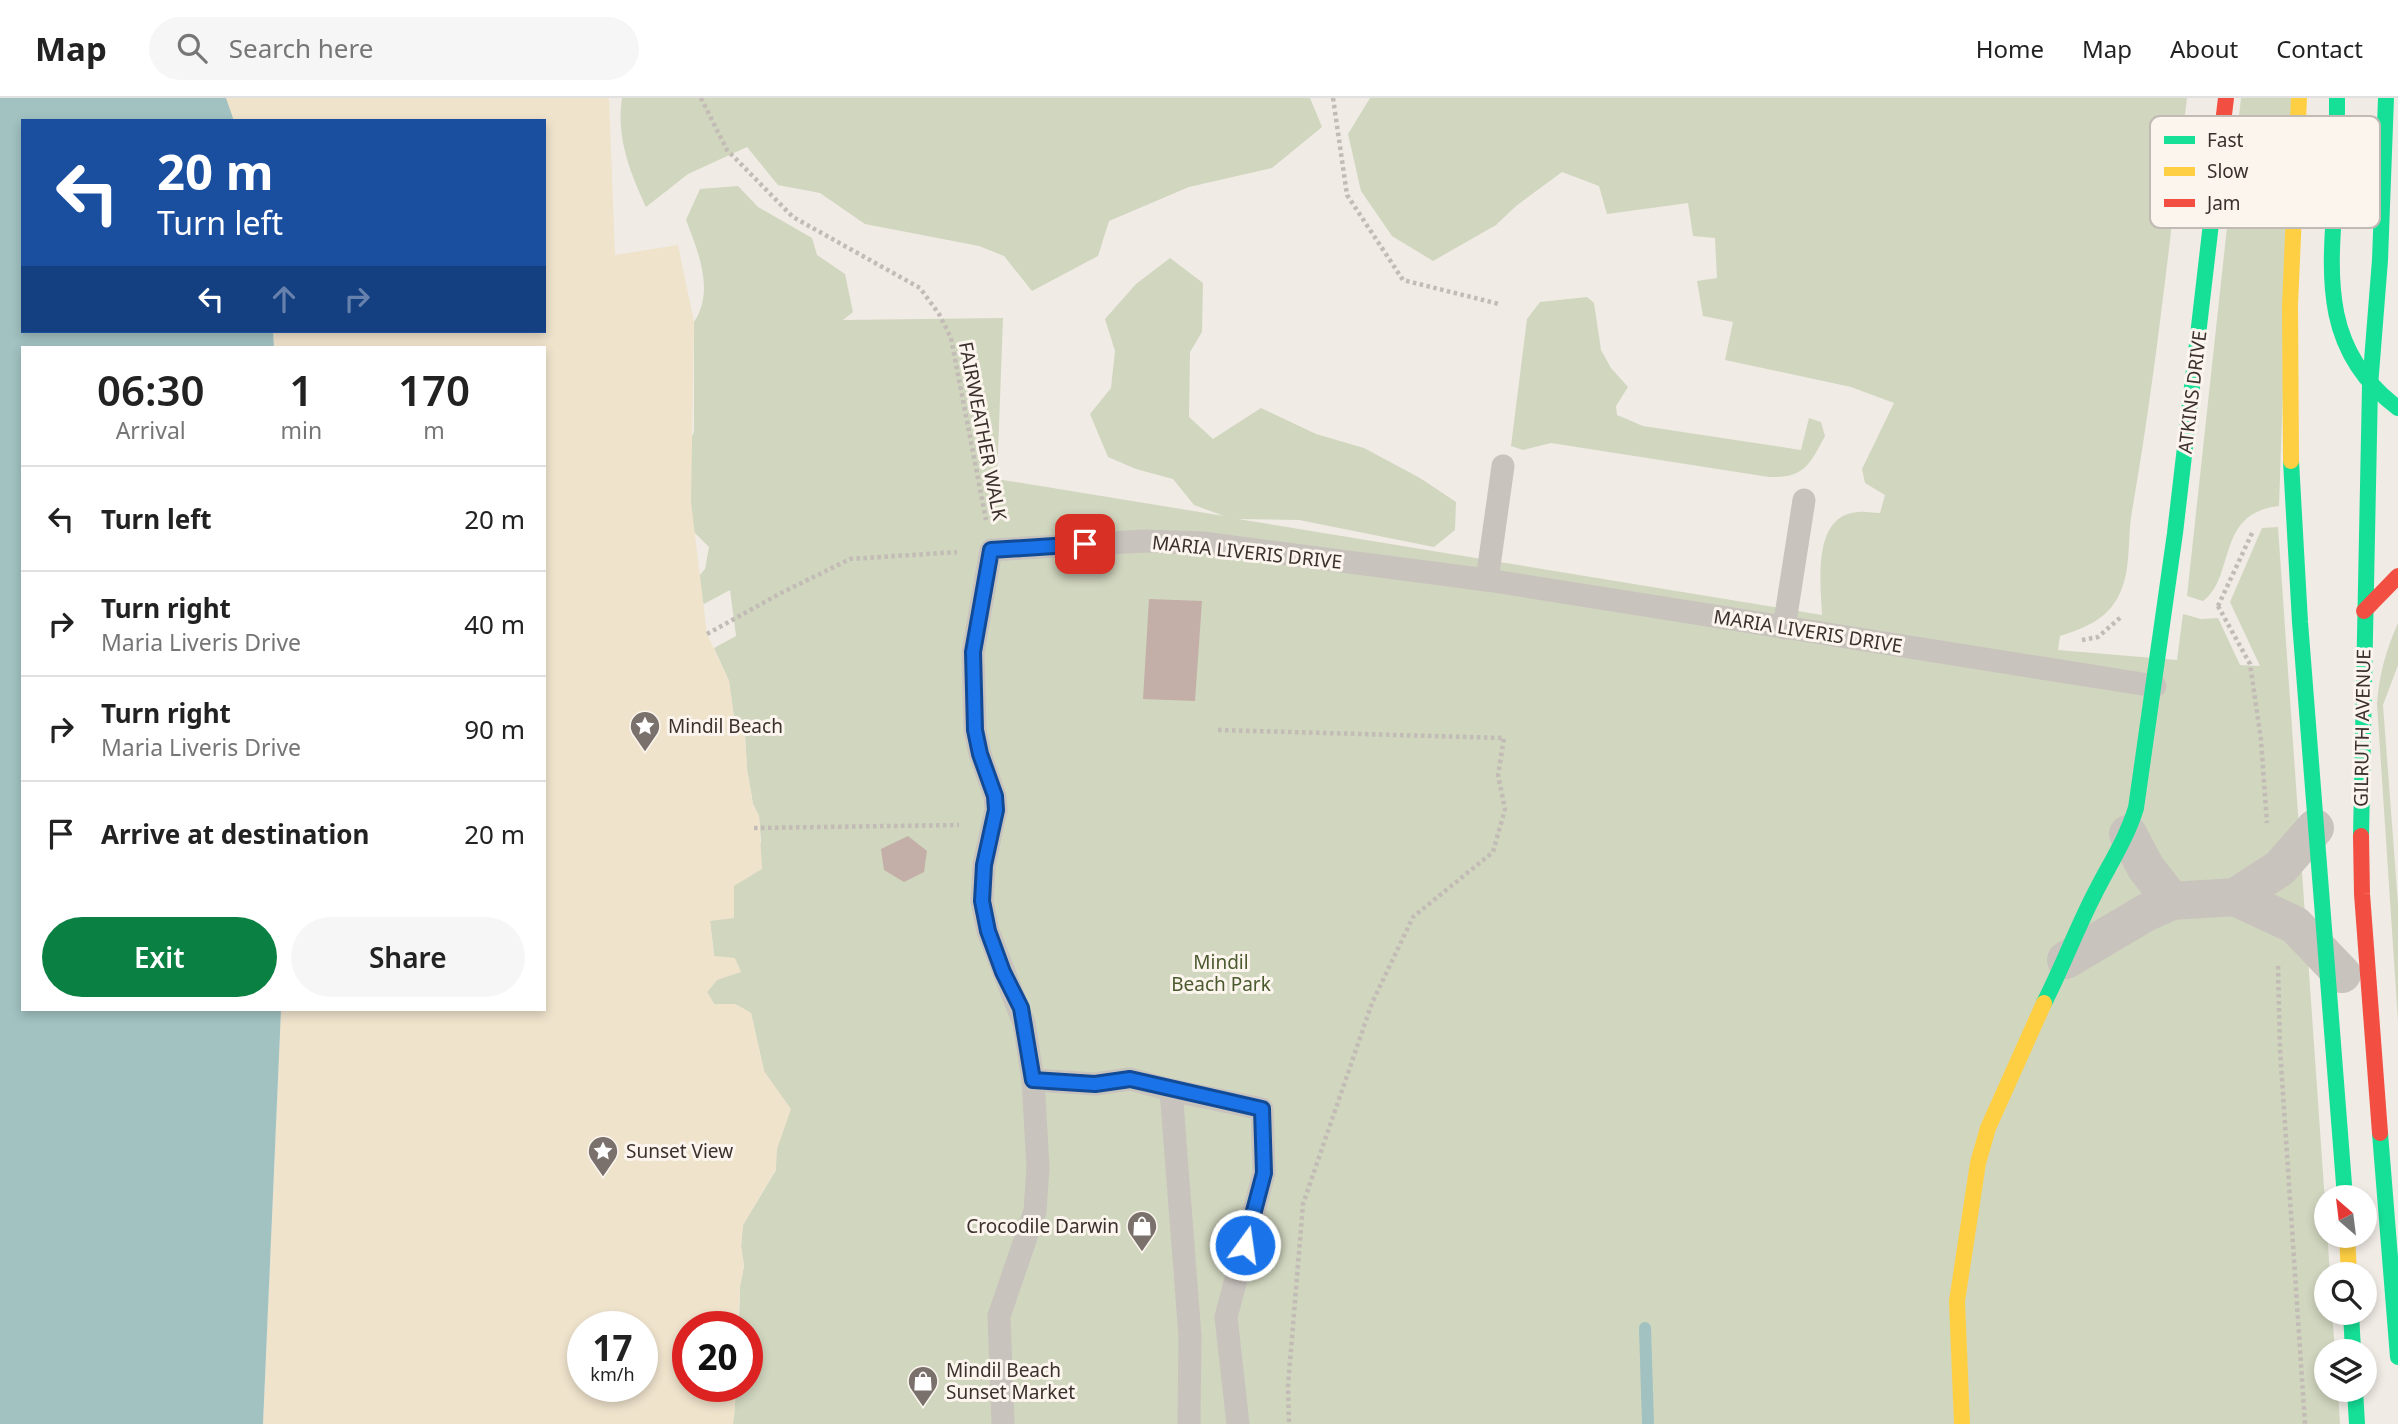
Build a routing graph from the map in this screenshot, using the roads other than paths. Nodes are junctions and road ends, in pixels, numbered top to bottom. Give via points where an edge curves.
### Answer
1 (2226, 98) edge
2 (2299, 98) edge
3 (2337, 98) edge
4 (2386, 98) edge
5 (2224, 116) edge
6 (2298, 116) edge
7 (2337, 116) edge
8 (2210, 228) edge
9 (2293, 228) edge
10 (2332, 228) edge
11 (2380, 260) junction
12 (2393, 295) dead end
13 (2370, 386) junction
14 (2398, 408) edge
15 (1503, 466) dead end
16 (1804, 500) dead end
17 (2398, 576) edge
18 (1487, 580) junction
19 (2364, 611) junction
20 (1784, 628) junction
21 (2155, 686) junction
22 (2315, 828) junction
23 (2128, 834) junction
24 (2235, 897) junction
25 (2172, 901) junction
26 (2326, 957) junction
27 (2066, 960) junction
28 (2369, 1003) junction
29 (1033, 1080) junction
30 (1171, 1090) junction
31 (2344, 1185) edge
32 (2398, 1357) edge
33 (2356, 1402) edge
34 (1003, 1424) edge
35 (1189, 1424) edge
36 (1238, 1424) edge
37 (1962, 1424) edge
38 (2357, 1424) edge

1 - 5 street, ATKINS DRIVE
2 - 6 street
3 - 7 street
4 - 11 street, GILRUTH AVENUE
8 - 21 street, ATKINS DRIVE
9 - 22 street via 2290,430
10 - 13 street via 2330,296 2340,330
11 - 12 street
11 - 13 street, GILRUTH AVENUE
13 - 14 street
13 - 19 street, GILRUTH AVENUE
15 - 18 lane
16 - 20 lane
17 - 19 street
18 - 20 lane, MARIA LIVERIS DRIVE
18 - 29 lane, MARIA LIVERIS DRIVE via 1203,543 1145,541 991,550 973,652 975,730 995,796 982,901 988,931 1021,1008
19 - 28 street, GILRUTH AVENUE via 2360,813
20 - 21 lane, MARIA LIVERIS DRIVE
21 - 23 street
22 - 24 street via 2280,869
22 - 26 street
23 - 25 street via 2146,868
23 - 27 street via 2088,905
24 - 25 street
24 - 26 street via 2283,918
25 - 27 street
26 - 28 street
26 - 31 street
27 - 37 street via 2002,1094 1978,1163 1957,1301
28 - 32 street, GILRUTH AVENUE
29 - 30 lane via 1095,1084 1130,1079
29 - 34 lane via 1038,1168 1035,1211 999,1316
30 - 35 lane via 1189,1336
30 - 36 lane via 1262,1109 1264,1173 1226,1317
33 - 38 street

